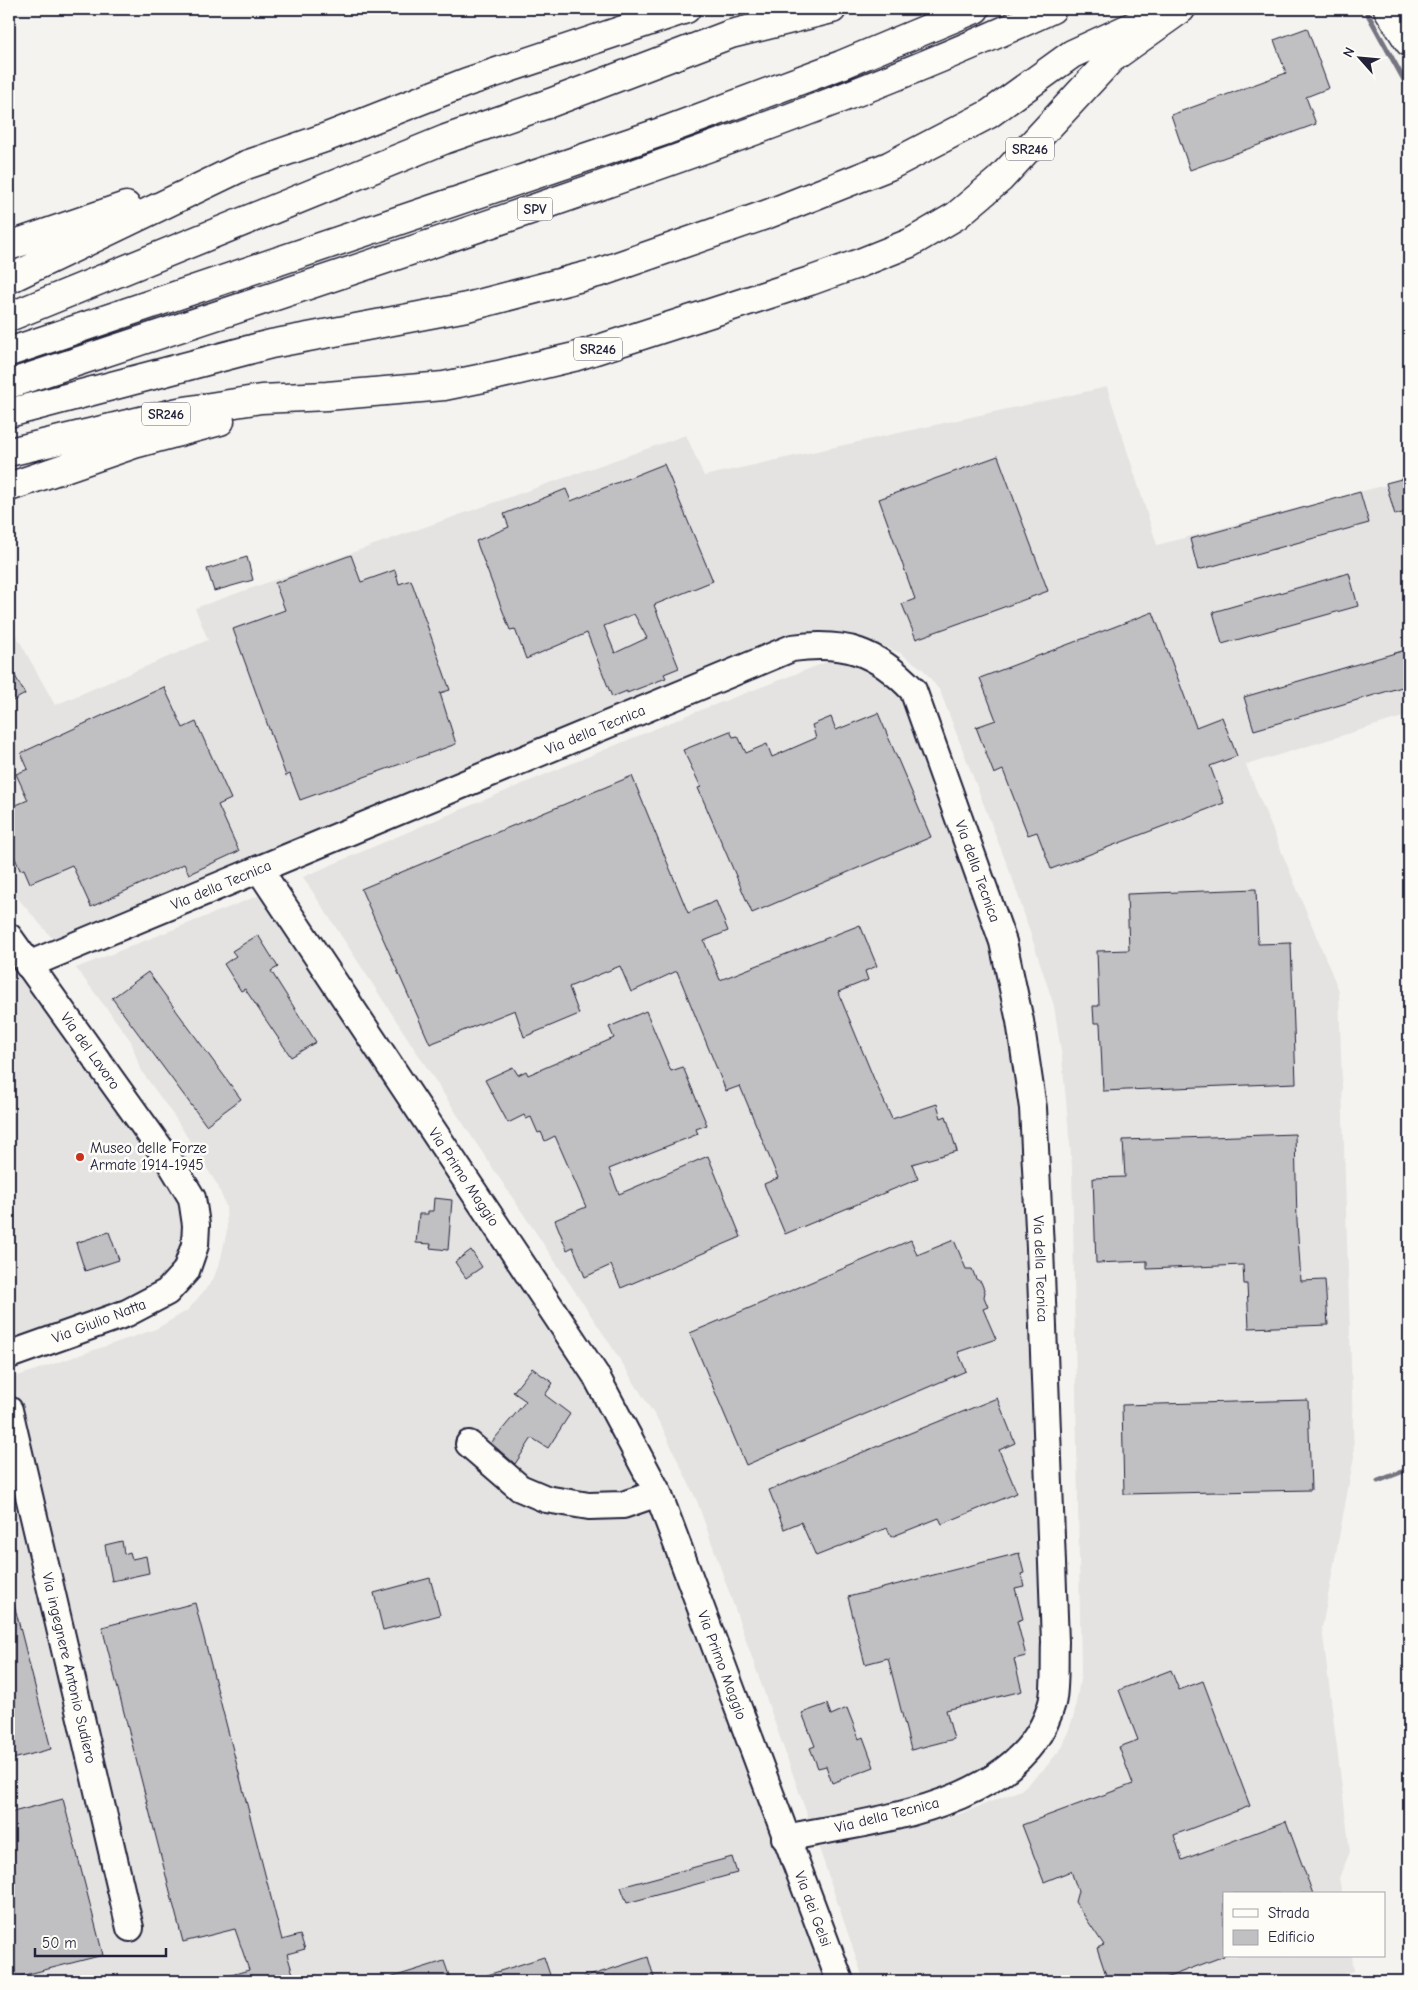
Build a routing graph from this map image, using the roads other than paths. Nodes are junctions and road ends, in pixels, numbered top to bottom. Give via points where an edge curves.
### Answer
1 (686, 9) edge
2 (832, 9) edge
3 (975, 9) edge
4 (1052, 9) edge
5 (1170, 9) edge
6 (1181, 9) edge
7 (1388, 9) edge
8 (1409, 42) edge
9 (246, 165) junction
10 (9, 246) edge
11 (9, 279) edge
12 (9, 317) edge
13 (9, 352) edge
14 (9, 384) edge
15 (327, 396) junction
16 (9, 413) edge
17 (9, 452) edge
18 (9, 487) edge
19 (258, 869) junction
20 (9, 937) edge
21 (28, 965) junction
22 (172, 1165) joint
23 (9, 1355) edge
24 (9, 1410) edge
25 (468, 1444) dead end
26 (658, 1493) junction
27 (785, 1838) junction
28 (130, 1928) dead end
29 (840, 1981) edge

1 - 9 main road via 467,82
2 - 12 main road via 731,34 446,139
3 - 13 main road, SPV via 840,65 667,130
4 - 14 main road, SPV via 911,71 709,148
5 - 16 main road via 1072,54 989,114 889,166 768,214 601,272 467,307 271,344
6 - 15 main road, SR246 via 1111,60 1000,179 956,216 910,243 810,282 574,357 444,386
7 - 8 main road
9 - 10 main road
9 - 11 main road
15 - 17 main road, SR246 via 261,399 178,412
15 - 18 main road via 134,444
19 - 21 street, Via della Tecnica
19 - 26 street, Via Primo Maggio via 595,1374
19 - 27 street, Via della Tecnica via 792,648 817,645 848,648 872,657 913,690 1003,942 1020,1021 1033,1108 1055,1642 1052,1702 1040,1729 1020,1758 993,1779 957,1797 913,1811
20 - 21 street, Via del Lavoro
21 - 22 street, Via del Lavoro
22 - 23 street, Via Giulio Natta via 192,1198 196,1225 195,1245 186,1271 167,1292 127,1312
24 - 28 street, Via ingegnere Antonio Sudiero
25 - 26 street via 520,1488 546,1499 590,1506 623,1505
26 - 27 street, Via Primo Maggio
27 - 29 street, Via dei Gelsi

